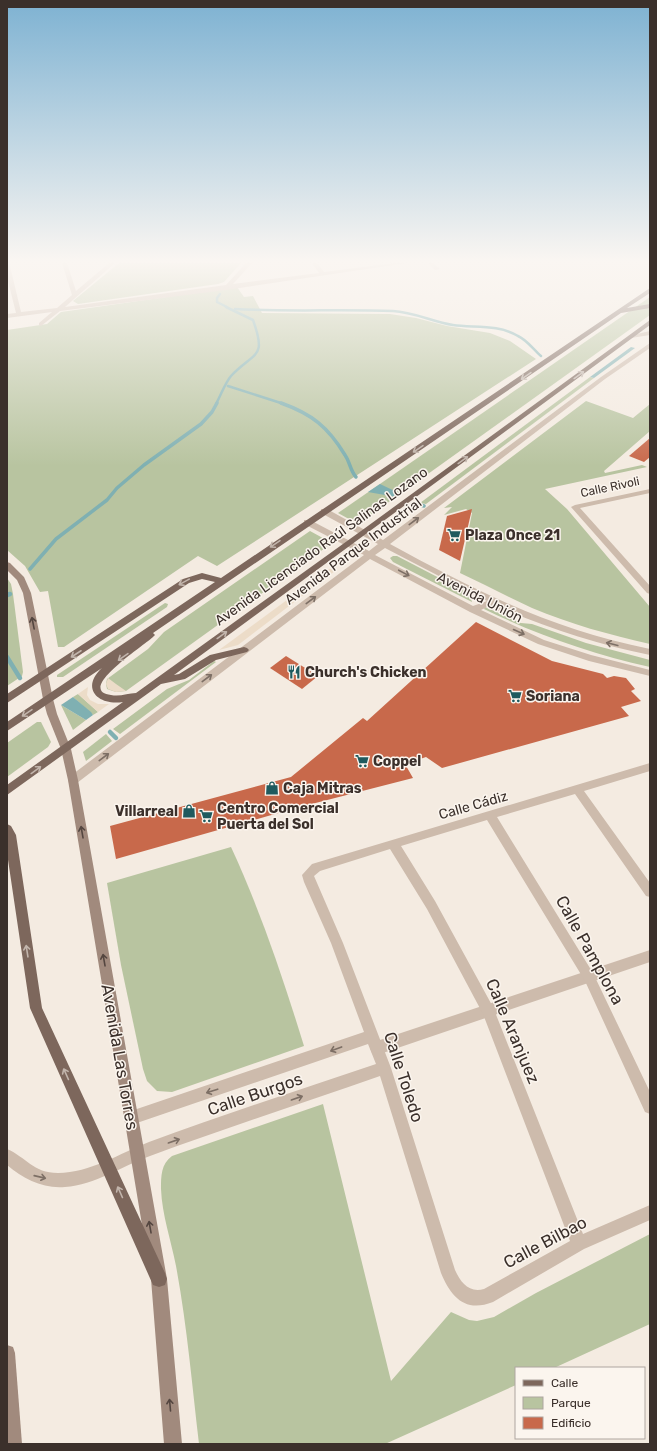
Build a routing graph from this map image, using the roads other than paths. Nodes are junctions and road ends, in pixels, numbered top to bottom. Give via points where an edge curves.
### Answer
1 (591, 331) edge
2 (638, 331) edge
3 (650, 334) edge
4 (631, 336) junction
5 (650, 345) edge
6 (646, 492) edge
7 (650, 500) edge
8 (324, 511) junction
9 (307, 522) junction
10 (364, 533) junction
11 (348, 544) junction
12 (385, 544) junction
13 (369, 555) junction
14 (7, 565) edge
15 (221, 580) junction
16 (467, 586) junction
17 (650, 591) edge
18 (473, 610) junction
19 (527, 615) junction
20 (162, 621) junction
21 (244, 650) junction
22 (650, 652) edge
23 (650, 674) edge
24 (43, 675) junction
25 (158, 682) junction
26 (141, 694) junction
27 (7, 699) edge
28 (48, 699) junction
29 (7, 727) edge
30 (66, 749) junction
31 (650, 767) edge
32 (73, 780) junction
33 (578, 790) junction
34 (7, 791) edge
35 (490, 816) junction
36 (7, 829) edge
37 (393, 844) junction
38 (308, 875) joint
39 (650, 892) edge
40 (650, 956) edge
41 (589, 977) junction
42 (488, 1011) junction
43 (375, 1042) junction
44 (384, 1068) junction
45 (650, 1107) edge
46 (131, 1118) junction
47 (137, 1154) junction
48 (7, 1156) edge
49 (108, 1166) junction
50 (650, 1212) edge
51 (579, 1244) junction
52 (159, 1279) junction
53 (459, 1292) joint
54 (7, 1353) edge
55 (13, 1444) edge
56 (173, 1444) edge

1 -> 8 main road, Avenida Licenciado Raúl Salinas Lozano
2 - 4 main road, Avenida Licenciado Raúl Salinas Lozano
3 - 4 street
10 -> 4 main road, Avenida Licenciado Raúl Salinas Lozano
12 -> 5 street, Avenida Parque Industrial via 597,382
6 - 7 street
6 - 17 street, Calle Rivoli via 575,507
8 - 9 main road, Avenida Licenciado Raúl Salinas Lozano
8 - 10 street, Avenida Unión
9 - 11 street, Avenida Unión
9 -> 15 main road, Avenida Licenciado Raúl Salinas Lozano
10 - 11 main road, Avenida Licenciado Raúl Salinas Lozano
10 - 12 street, Avenida Unión
11 - 13 street, Avenida Unión
25 -> 11 main road, Avenida Licenciado Raúl Salinas Lozano
12 - 13 street, Avenida Parque Industrial
12 - 16 street, Avenida Unión
13 -> 18 street, Avenida Unión
21 -> 13 street, Avenida Parque Industrial
24 -> 14 main road via 27,593 21,579
15 - 20 main road, Avenida Licenciado Raúl Salinas Lozano
15 -> 24 main road via 202,576 186,581
16 - 18 street via 475,596
16 - 19 street, Avenida Unión
18 - 19 street via 487,604 508,612
18 -> 23 street, Avenida Unión via 541,642
22 -> 19 street, Avenida Unión via 578,635
20 -> 26 main road via 150,636 98,678 98,693 106,697 125,698
20 - 28 main road, Avenida Licenciado Raúl Salinas Lozano
21 - 25 main road via 213,657 182,677
32 -> 21 street, Avenida Parque Industrial
24 - 27 main road
24 - 28 main road, Avenida Las Torres
25 - 26 main road, Avenida Licenciado Raúl Salinas Lozano
26 - 30 main road, Avenida Licenciado Raúl Salinas Lozano
28 -> 29 main road, Avenida Licenciado Raúl Salinas Lozano
28 - 30 main road, Avenida Las Torres
30 - 32 main road, Avenida Las Torres
34 -> 30 main road, Avenida Licenciado Raúl Salinas Lozano
31 - 33 street, Calle Cádiz
46 -> 32 main road, Avenida Las Torres
33 - 35 street, Calle Cádiz
33 - 39 street
35 - 37 street, Calle Cádiz
35 - 41 street, Calle Pamplona
49 -> 36 main road via 36,1008 10,835
37 - 38 street, Calle Cádiz via 316,867
37 - 42 street, Calle Aranjuez via 431,905
38 - 43 street, Calle Toledo
40 - 41 street, Calle Burgos
41 - 42 street, Calle Burgos
41 - 45 street, Calle Pamplona
42 - 43 street, Calle Burgos
42 - 51 street, Calle Aranjuez
43 - 44 street, Calle Toledo
43 -> 46 street, Calle Burgos
47 -> 44 street, Calle Burgos
44 - 53 street, Calle Toledo via 446,1266
46 - 47 main road, Avenida Las Torres
47 - 49 street, Calle Burgos
52 -> 47 main road, Avenida Las Torres
48 -> 49 street, Calle Burgos via 28,1173 40,1178 66,1180
52 -> 49 main road
50 - 51 street, Calle Bilbao
51 - 53 street, Calle Bilbao via 482,1298 469,1298
56 -> 52 main road, Avenida Las Torres
54 - 55 main road

